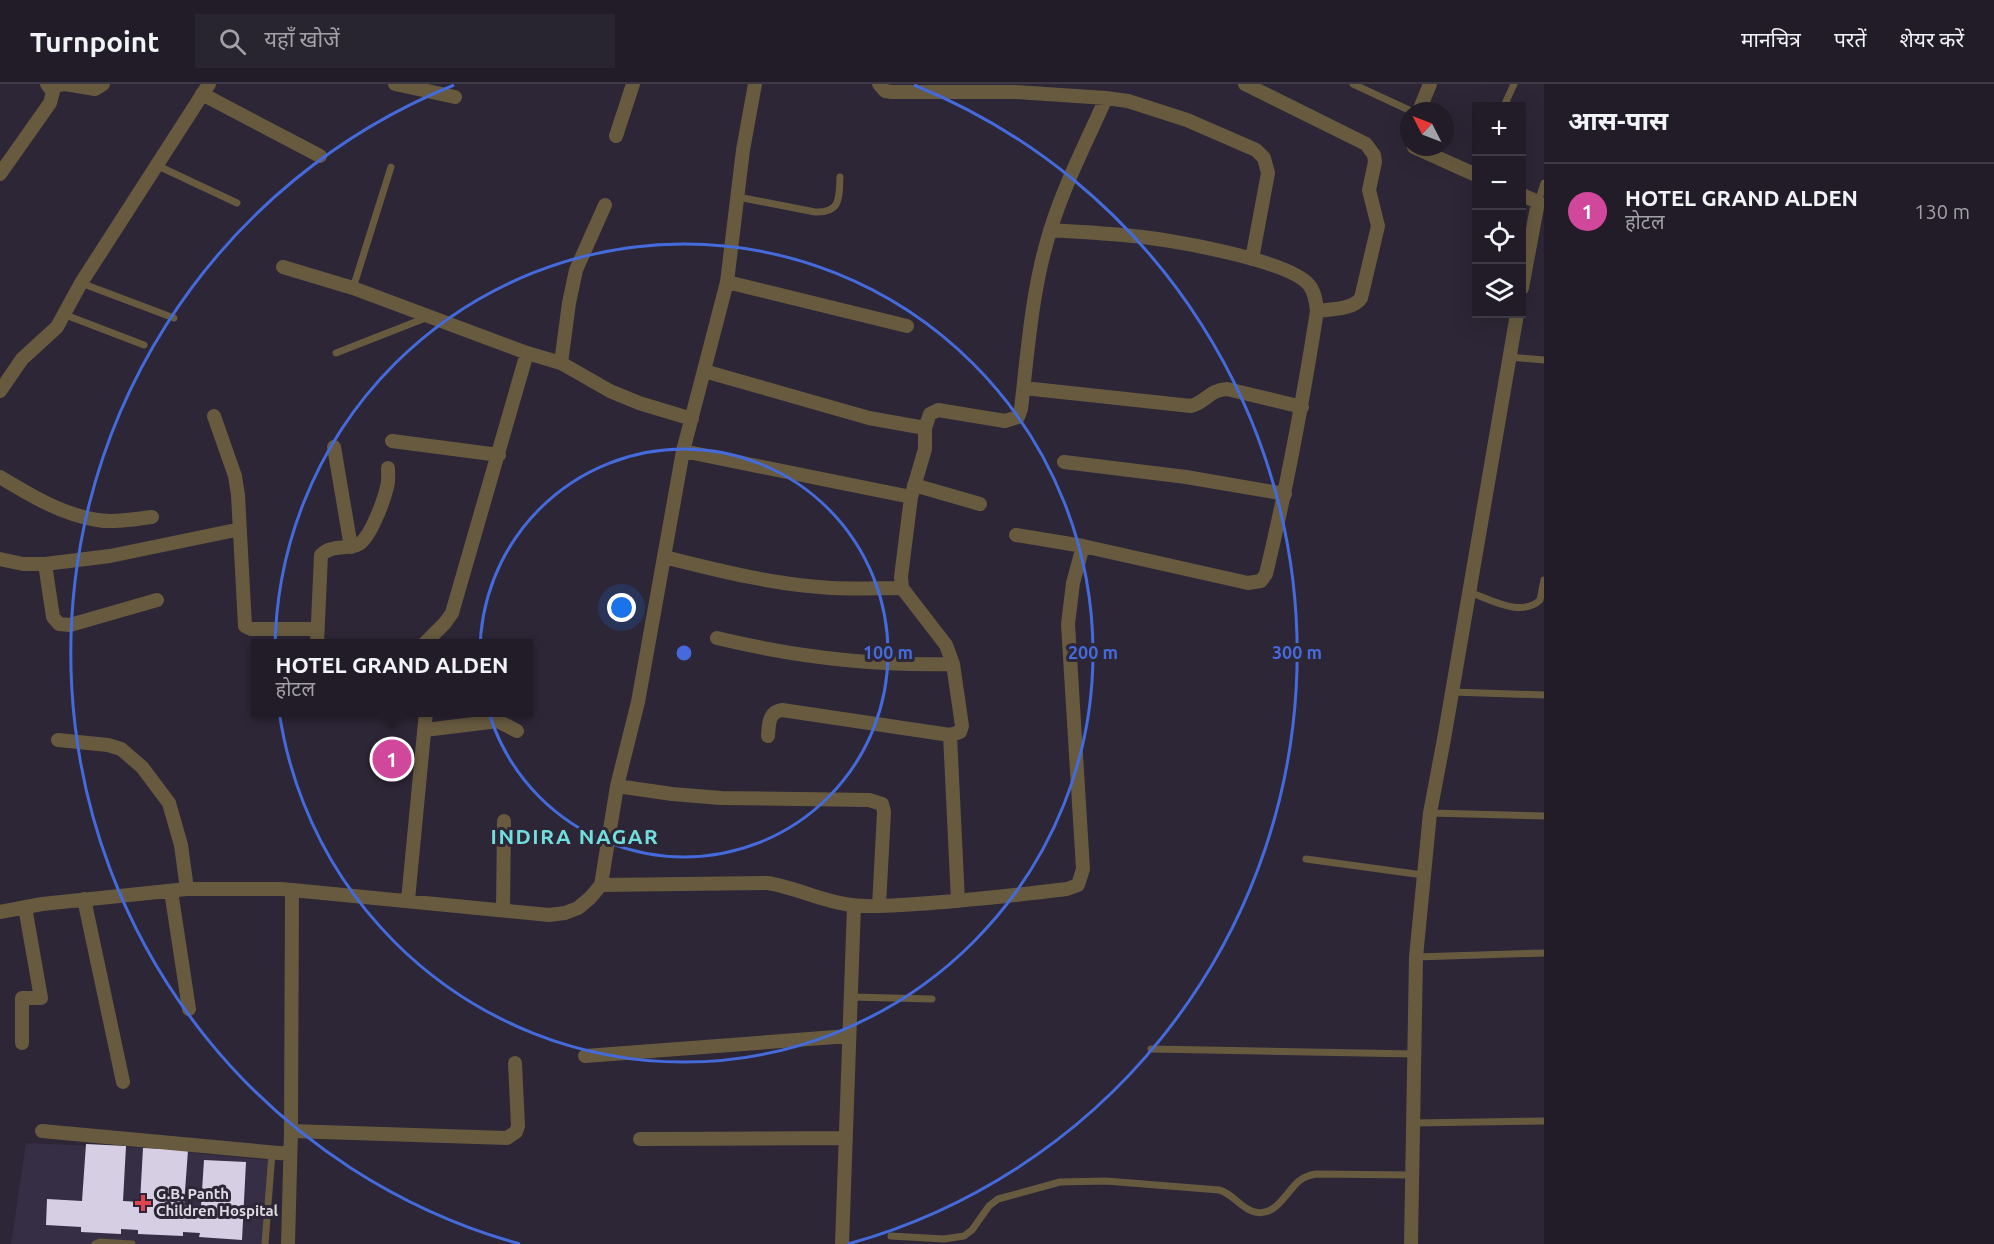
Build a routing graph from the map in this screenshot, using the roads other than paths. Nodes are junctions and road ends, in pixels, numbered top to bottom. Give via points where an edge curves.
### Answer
1 (103, 84) edge
2 (395, 84) edge
3 (633, 84) edge
4 (879, 84) edge
5 (1245, 84) edge
6 (1353, 84) edge
7 (1430, 84) edge
8 (1514, 84) edge
9 (750, 85) edge
10 (49, 86) edge
11 (1017, 88) edge
12 (206, 89) edge
13 (455, 97) dead end
14 (1106, 98) junction
15 (1423, 102) edge
16 (1506, 102) edge
17 (1400, 106) edge
18 (616, 136) dead end
19 (320, 156) dead end
20 (1435, 156) edge
21 (156, 165) junction
22 (391, 167) dead end
23 (1472, 172) edge
24 (0, 174) edge
25 (840, 177) dead end
26 (1544, 183) edge
27 (738, 197) junction
28 (1526, 197) edge
29 (1538, 202) junction
30 (237, 203) dead end
31 (605, 205) dead end
32 (1050, 230) junction
33 (1252, 258) junction
34 (1526, 264) edge
35 (283, 267) dead end
36 (727, 282) junction
37 (81, 283) junction
38 (353, 288) junction
39 (1317, 311) junction
40 (63, 314) junction
41 (430, 316) junction
42 (174, 318) dead end
43 (1516, 318) edge
44 (908, 326) dead end
45 (144, 345) dead end
46 (336, 353) dead end
47 (527, 353) junction
48 (1509, 357) junction
49 (1544, 360) edge
50 (561, 363) junction
51 (704, 371) junction
52 (1024, 388) junction
53 (0, 391) edge
54 (1302, 407) junction
55 (214, 416) dead end
56 (692, 419) junction
57 (925, 428) junction
58 (392, 441) dead end
59 (334, 447) dead end
60 (683, 452) junction
61 (499, 455) junction
62 (1064, 462) dead end
63 (388, 468) dead end
64 (0, 477) edge
65 (913, 491) junction
66 (1285, 494) junction
67 (980, 504) dead end
68 (152, 517) dead end
69 (231, 531) dead end
70 (1016, 536) dead end
71 (1083, 546) junction
72 (351, 547) junction
73 (664, 557) junction
74 (0, 559) edge
75 (45, 564) junction
76 (1544, 580) edge
77 (902, 588) junction
78 (1469, 592) junction
79 (157, 600) dead end
80 (317, 629) junction
81 (717, 638) dead end
82 (317, 639) edge
83 (429, 639) edge
84 (953, 664) junction
85 (1452, 692) junction
86 (1544, 694) edge
87 (426, 717) edge
88 (425, 730) junction
89 (517, 731) dead end
90 (950, 735) junction
91 (768, 736) dead end
92 (58, 740) dead end
93 (616, 786) junction
94 (1430, 813) junction
95 (1544, 816) edge
96 (504, 821) dead end
97 (1306, 859) dead end
98 (1424, 875) junction
99 (601, 885) junction
100 (188, 889) junction
101 (292, 890) junction
102 (171, 891) junction
103 (84, 899) junction
104 (408, 900) junction
105 (958, 902) junction
106 (854, 906) junction
107 (879, 906) junction
108 (25, 907) junction
109 (502, 910) junction
110 (0, 912) edge
111 (1544, 953) edge
112 (1416, 957) junction
113 (851, 997) junction
114 (932, 999) dead end
115 (189, 1009) dead end
116 (849, 1036) junction
117 (22, 1043) dead end
118 (1151, 1049) dead end
119 (1414, 1054) junction
120 (585, 1056) dead end
121 (514, 1063) dead end
122 (123, 1083) dead end
123 (1544, 1121) edge
124 (1413, 1123) junction
125 (42, 1131) dead end
126 (291, 1131) junction
127 (846, 1138) junction
128 (640, 1139) dead end
129 (272, 1153) junction
130 (290, 1155) junction
131 (1412, 1175) junction
132 (891, 1236) dead end
133 (94, 1244) edge
134 (132, 1244) edge
135 (265, 1244) edge
136 (288, 1244) edge
137 (842, 1244) edge
138 (1411, 1244) edge

1 - 10 street via 95,89 65,84
2 - 13 street
3 - 18 street
4 - 11 street via 885,92
5 - 39 street via 1366,144 1374,154 1369,190 1378,226 1361,298 1357,303
6 - 17 lane
7 - 15 street
8 - 16 lane
9 - 27 street
10 - 24 street via 53,97 50,103
11 - 14 street
12 - 19 street
12 - 21 street
14 - 32 street
14 - 33 street via 1155,108 1261,154 1268,174
20 - 23 street
21 - 30 lane
21 - 37 street
22 - 38 lane
25 - 27 lane via 839,199 826,212
26 - 29 lane
27 - 36 street
28 - 29 street
29 - 34 street
31 - 50 street via 576,270
32 - 33 street via 1135,236
32 - 52 street via 1038,278
33 - 39 street via 1286,269 1309,285
35 - 38 street
36 - 44 street
36 - 51 street
37 - 40 street
37 - 42 lane
38 - 41 street
39 - 54 street
40 - 45 lane
40 - 53 street
41 - 46 lane
41 - 47 street
43 - 48 street
47 - 50 street
47 - 61 street
48 - 49 lane
48 - 78 street
50 - 56 street via 610,391
51 - 56 street
51 - 57 street via 869,418
52 - 54 street via 1191,406 1210,393 1227,389
52 - 57 street via 1021,409 1012,420 938,410 930,414
54 - 66 street
55 - 80 street via 238,495 245,626
56 - 60 street
57 - 65 street via 925,449
58 - 61 street
59 - 72 street
60 - 65 street
60 - 73 street
61 - 83 street via 452,613
62 - 66 street
63 - 72 street via 387,487 369,533 362,543
64 - 68 street via 69,513 117,521
65 - 67 street
65 - 77 street
66 - 71 street via 1261,581 1248,583
69 - 75 street via 110,556
70 - 71 street
71 - 105 street via 1068,624 1081,878 1078,885 1067,889
72 - 80 street via 321,555
73 - 77 street via 735,576 782,583
73 - 93 street via 638,702
74 - 75 street
75 - 79 street via 53,617 59,624 70,625
76 - 78 lane via 1540,600 1529,608 1512,607
77 - 84 street via 946,645
78 - 85 street
80 - 82 street
81 - 84 street via 817,658
84 - 90 street via 962,730
85 - 86 lane
85 - 94 street
87 - 88 street
88 - 89 street via 498,721
88 - 104 street
90 - 91 street via 782,710 772,714
90 - 105 street
92 - 100 street via 114,747 142,767 169,803
93 - 99 street
93 - 107 street via 721,798 869,800 882,804
94 - 95 lane
94 - 98 street
96 - 109 street
97 - 98 lane
98 - 112 street
99 - 106 street via 767,883
99 - 109 street via 578,908 565,913
100 - 101 street
100 - 102 street
101 - 104 street
101 - 126 street
102 - 103 street
102 - 115 street
103 - 108 street
103 - 122 street
104 - 109 street
105 - 107 street
106 - 107 street
106 - 113 street
108 - 110 street
108 - 117 street via 41,998 22,998
111 - 112 lane
112 - 119 street
113 - 114 lane
113 - 116 street
116 - 120 street
116 - 127 street
118 - 119 lane
119 - 124 street
121 - 126 street via 518,1126 507,1138
123 - 124 lane
124 - 131 street
125 - 129 street
126 - 130 street
127 - 128 street
127 - 137 street
129 - 130 street
129 - 135 lane
130 - 136 street
131 - 132 lane via 1306,1176 1265,1213 1249,1210 1219,1190 1106,1181 1060,1182 998,1199 964,1236
131 - 138 street
133 - 134 lane

